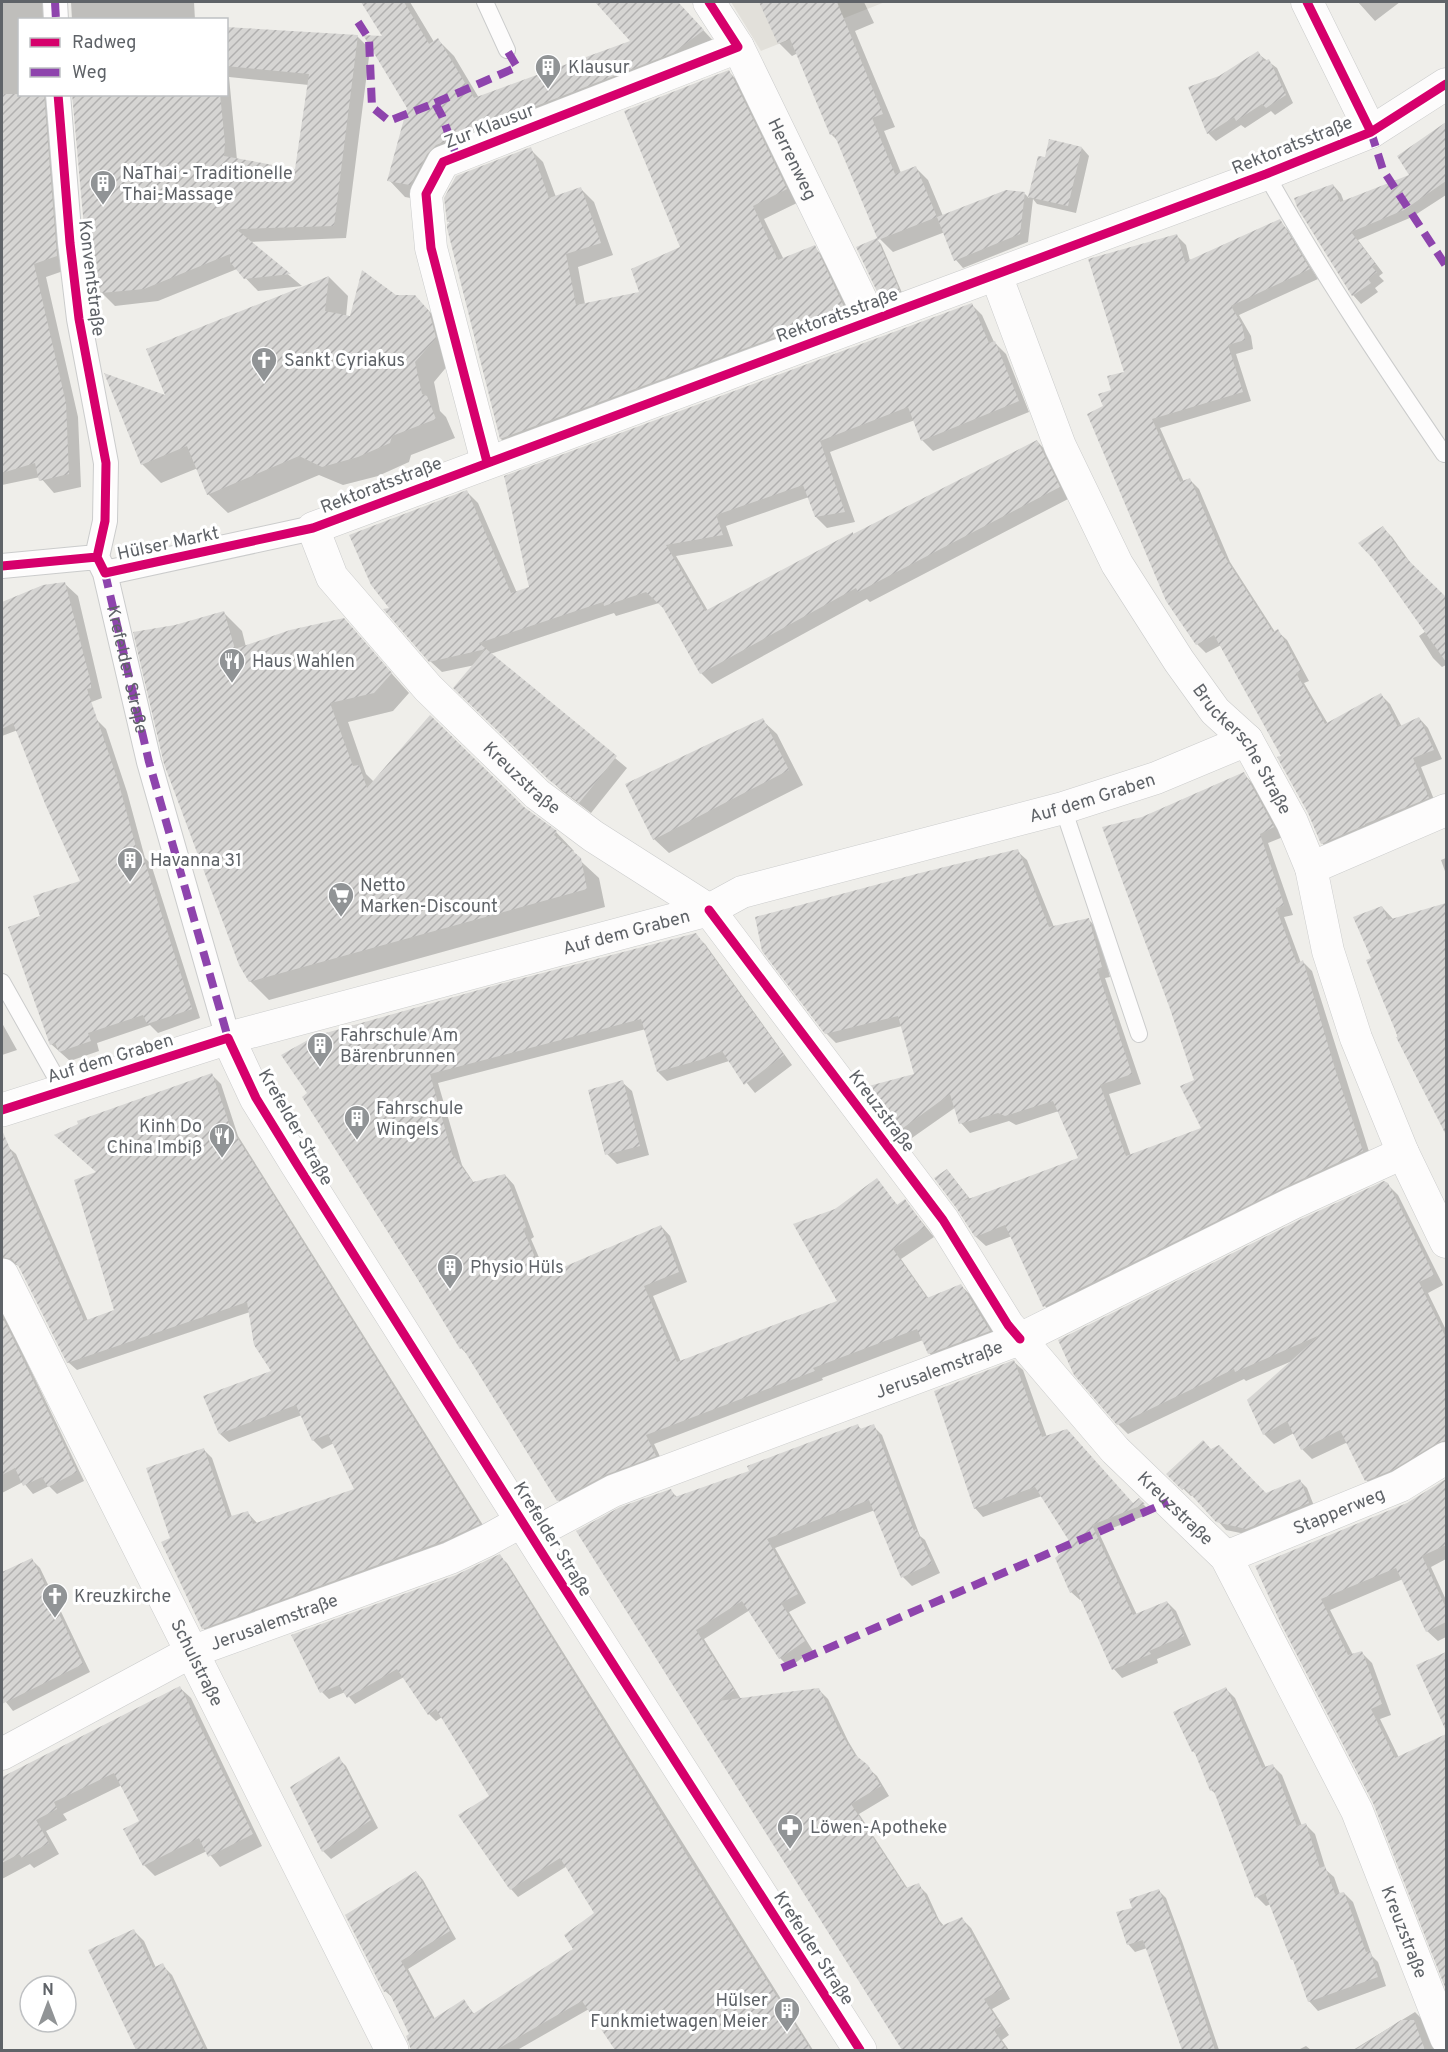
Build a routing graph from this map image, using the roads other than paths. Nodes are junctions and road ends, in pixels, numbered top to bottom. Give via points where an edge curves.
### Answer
1 (55, 2) edge
2 (485, 2) edge
3 (709, 2) edge
4 (1307, 2) edge
5 (56, 18) edge
6 (738, 47) junction
7 (507, 50) dead end
8 (1446, 84) edge
9 (58, 96) edge
10 (1371, 132) junction
11 (1266, 174) junction
12 (996, 275) junction
13 (871, 320) junction
14 (1444, 454) dead end
15 (487, 462) junction
16 (106, 463) joint
17 (314, 528) junction
18 (101, 565) junction
19 (2, 566) edge
20 (1247, 740) junction
21 (1063, 808) junction
22 (1446, 810) edge
23 (1311, 868) junction
24 (709, 910) junction
25 (2, 982) edge
26 (1139, 1034) dead end
27 (228, 1038) junction
28 (63, 1090) junction
29 (2, 1110) edge
30 (1403, 1153) junction
31 (1446, 1242) edge
32 (2, 1275) edge
33 (1020, 1339) junction
34 (1446, 1458) edge
35 (526, 1528) junction
36 (1226, 1557) junction
37 (190, 1652) junction
38 (2, 1754) edge
39 (1446, 2038) edge
40 (392, 2050) edge
41 (860, 2050) edge

1 - 5 street
2 - 7 lane
3 - 6 street, Herrenweg
4 - 10 street, Rektoratsstraße
6 - 13 street, Herrenweg
6 - 15 street, Zur Klausur via 443,162 426,194 431,248
8 - 10 street, Rektoratsstraße
9 - 16 street, Konventstraße via 79,319
10 - 11 street, Rektoratsstraße
11 - 12 street, Rektoratsstraße
11 - 14 lane via 1314,258
12 - 13 street, Rektoratsstraße
12 - 20 street, Bruckersche Straße via 1060,446 1118,564 1215,711
13 - 15 street, Rektoratsstraße
15 - 17 street, Rektoratsstraße
16 - 18 street, Hülser Markt
17 - 18 street, Hülser Markt
17 - 24 street, Kreuzstraße via 332,577 428,688 528,786 593,836
18 - 19 street
18 - 27 street, Krefelder Straße via 149,762
20 - 21 street, Auf dem Graben via 1156,778
20 - 23 street, Bruckersche Straße via 1292,822
21 - 24 street, Auf dem Graben via 742,892
21 - 26 lane
22 - 23 street
23 - 30 street, Bruckersche Straße via 1328,951 1356,1038
24 - 27 street, Auf dem Graben
24 - 33 street, Kreuzstraße via 943,1220
25 - 28 lane
27 - 28 street, Auf dem Graben
27 - 35 street, Krefelder Straße via 256,1098
28 - 29 street, Auf dem Graben
30 - 31 street, Bruckersche Straße
30 - 33 street, Jerusalemstraße via 1293,1203
32 - 37 street, Schulstraße
33 - 35 street, Jerusalemstraße via 613,1491
33 - 36 street, Kreuzstraße via 1115,1450
34 - 36 street, Stapperweg via 1400,1486
35 - 37 street, Jerusalemstraße
35 - 41 street, Krefelder Straße
36 - 39 street, Kreuzstraße via 1357,1811
37 - 38 street, Jerusalemstraße
37 - 40 street, Schulstraße

